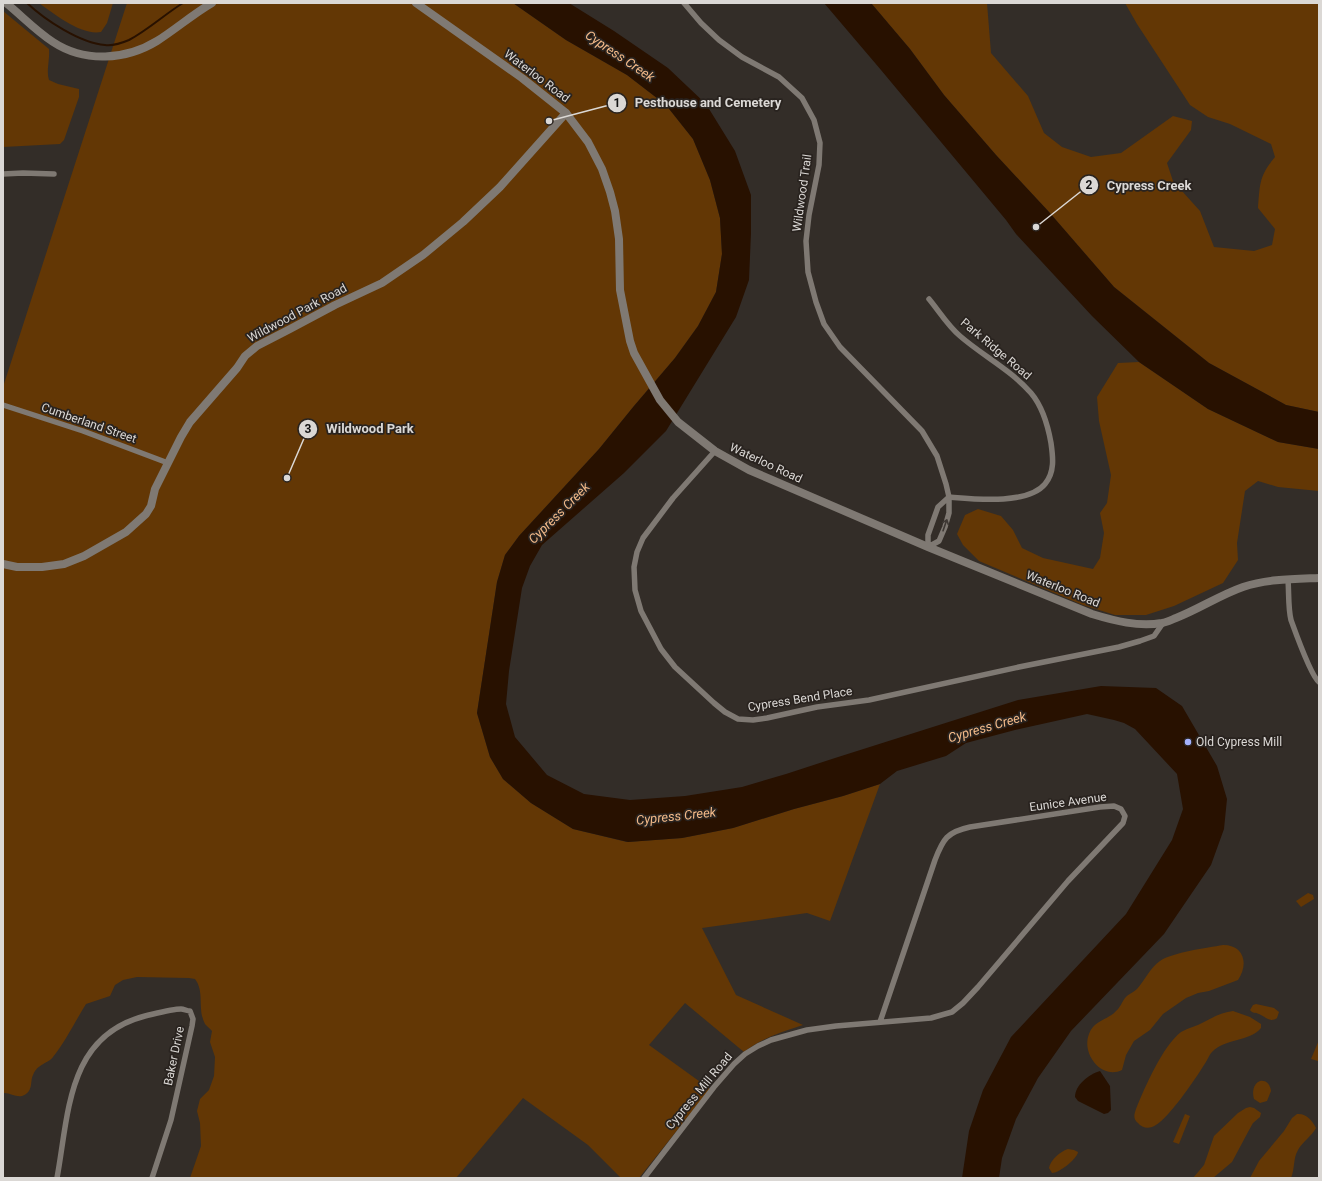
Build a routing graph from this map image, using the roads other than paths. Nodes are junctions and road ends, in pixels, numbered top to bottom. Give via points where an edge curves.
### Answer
1 (6, 3) edge
2 (212, 3) edge
3 (416, 3) edge
4 (684, 3) edge
5 (566, 113) junction
6 (3, 174) edge
7 (54, 174) dead end
8 (929, 299) dead end
9 (3, 405) edge
10 (715, 451) junction
11 (168, 463) junction
12 (949, 497) junction
13 (928, 547) junction
14 (3, 564) edge
15 (1319, 578) edge
16 (1288, 580) junction
17 (1163, 623) junction
18 (1319, 682) edge
19 (880, 1022) junction
20 (57, 1178) edge
21 (152, 1178) edge
22 (644, 1178) edge

1 - 2 street via 54,43 74,52 95,56 117,56 138,51
3 - 5 street, Waterloo Road via 522,78
4 - 12 street, Wildwood Trail via 719,40 742,57 779,77 802,98 814,120 820,142 819,165 806,241 808,272 816,302 824,324 840,347 922,431 938,456
5 - 10 street, Waterloo Road via 588,142 610,192 619,239 620,290 634,353 660,400 678,422
5 - 11 street, Wildwood Park Road via 500,187 423,255 382,283 257,346 245,356 190,422
6 - 7 street
8 - 12 street, Park Ridge Road via 959,336 1018,379 1032,395 1043,414 1050,435 1053,457 1049,478 1033,493 998,500
9 - 11 street, Cumberland Street via 83,431
10 - 13 street, Waterloo Road via 749,470
10 - 17 street, Cypress Bend Place via 673,498 643,538 634,567 635,590 640,611 661,649 714,703 738,719 767,718 869,700 1119,647 1154,636
11 - 14 street, Wildwood Park Road via 155,489 151,506 126,532 84,556 64,564 17,568
12 - 13 street via 938,507 928,535
13 -> 12 street, Wildwood Trail via 939,541 945,527 949,513
13 - 17 street, Waterloo Road via 1092,614 1136,624
15 - 16 street, Waterloo Road
16 - 17 street, Waterloo Road via 1244,587
16 - 18 street via 1291,619 1315,679
19 - 19 street, Eunice Avenue via 945,1015 963,1003 1068,881 1123,823 1125,816 1121,809 1114,806 1100,807 970,827 949,834 940,846
19 - 22 street, Cypress Mill Road via 807,1030 771,1040 751,1050 714,1086
20 - 21 street, Baker Drive via 72,1091 81,1066 88,1056 99,1042 124,1024 147,1015 182,1009 190,1012 192,1026 171,1120

